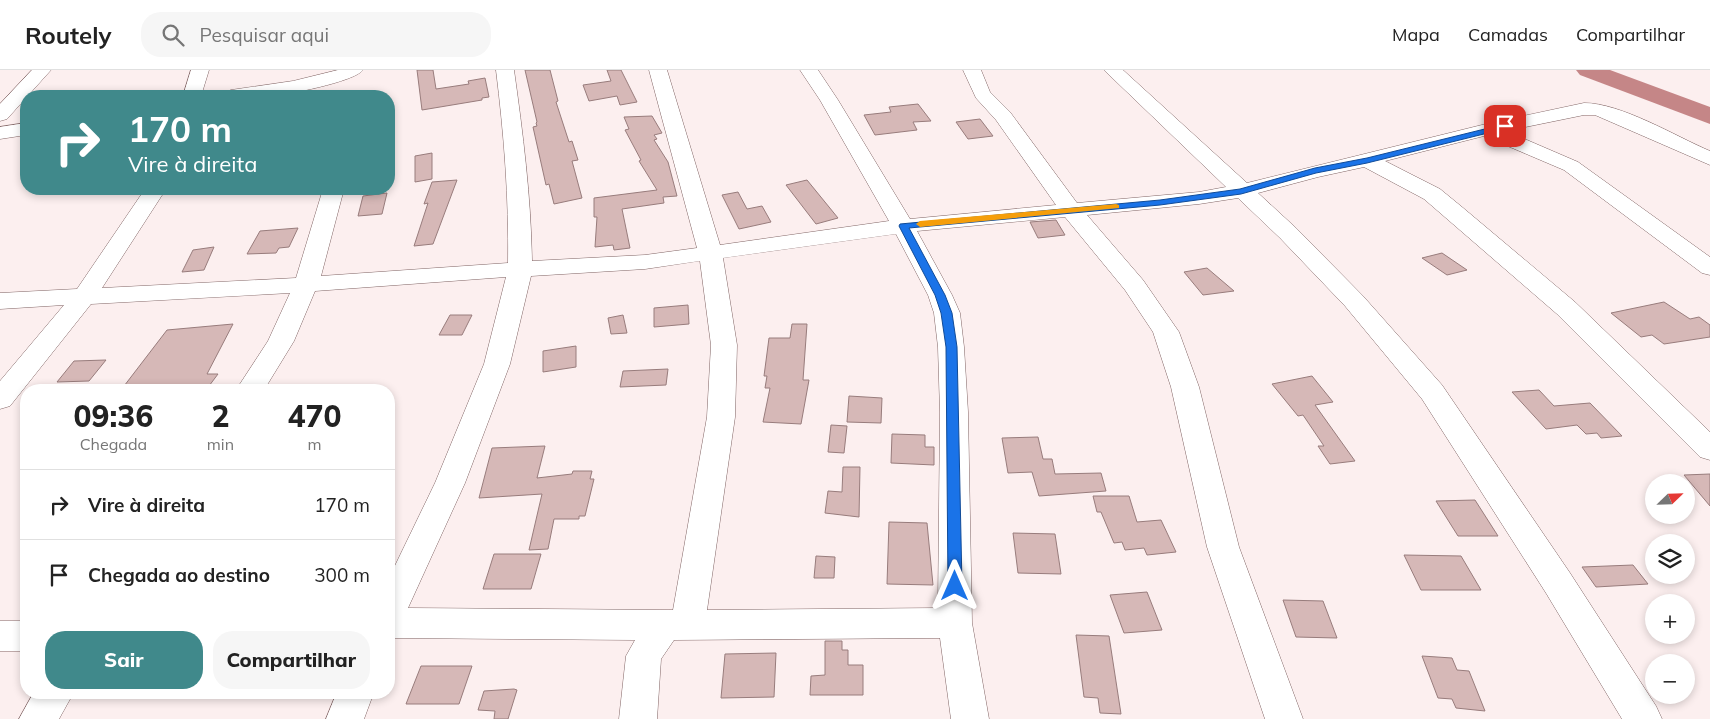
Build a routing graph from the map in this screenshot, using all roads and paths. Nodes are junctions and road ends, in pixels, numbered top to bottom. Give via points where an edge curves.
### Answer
1 (42, 70) edge
2 (200, 70) edge
3 (505, 70) edge
4 (658, 70) edge
5 (809, 70) edge
6 (972, 70) edge
7 (1113, 70) edge
8 (350, 75) edge
9 (23, 90) edge
10 (194, 90) edge
11 (270, 90) edge
12 (20, 94) edge
13 (0, 115) edge
14 (20, 130) edge
15 (1486, 130) junction
16 (0, 133) edge
17 (1710, 159) edge
18 (1367, 160) junction
19 (1241, 191) junction
20 (151, 195) edge
21 (332, 195) edge
22 (1070, 210) junction
23 (903, 226) junction
24 (711, 255) junction
25 (1710, 268) edge
26 (520, 270) junction
27 (305, 285) junction
28 (83, 298) junction
29 (0, 301) edge
30 (254, 384) edge
31 (0, 399) edge
32 (1710, 449) edge
33 (395, 600) edge
34 (395, 623) edge
35 (955, 623) junction
36 (623, 624) junction
37 (676, 625) junction
38 (0, 636) edge
39 (20, 636) edge
40 (644, 656) junction
41 (51, 699) edge
42 (353, 699) edge
43 (38, 719) edge
44 (345, 719) edge
45 (638, 719) edge
46 (970, 719) edge
47 (1284, 719) edge
48 (1643, 719) edge

1 - 9 street
2 - 10 street
3 - 26 street via 516,153
4 - 24 street
5 - 23 street
6 - 22 street via 982,94 1003,116
7 - 19 street
8 - 11 street
12 - 13 street
14 - 16 street
15 - 17 street via 1596,109
15 - 18 street
15 - 25 street via 1571,166
18 - 19 street
18 - 32 street via 1432,194 1454,212 1566,308
19 - 22 street via 1160,203
19 - 48 street via 1288,233 1354,301 1432,392
20 - 28 street
21 - 27 street
22 - 23 street
22 - 47 street via 1134,285 1166,332 1185,387 1223,546
23 - 24 street
23 - 35 street via 947,313 951,347
24 - 26 street
24 - 37 street via 724,345 720,417
26 - 27 street
26 - 33 street via 494,373 450,483
27 - 28 street
27 - 30 street via 281,342
28 - 29 street
28 - 31 street
34 - 36 street
35 - 37 street
35 - 46 street
36 - 37 street
36 - 40 street
37 - 40 street
38 - 39 street
40 - 45 street
41 - 43 street
42 - 44 street

